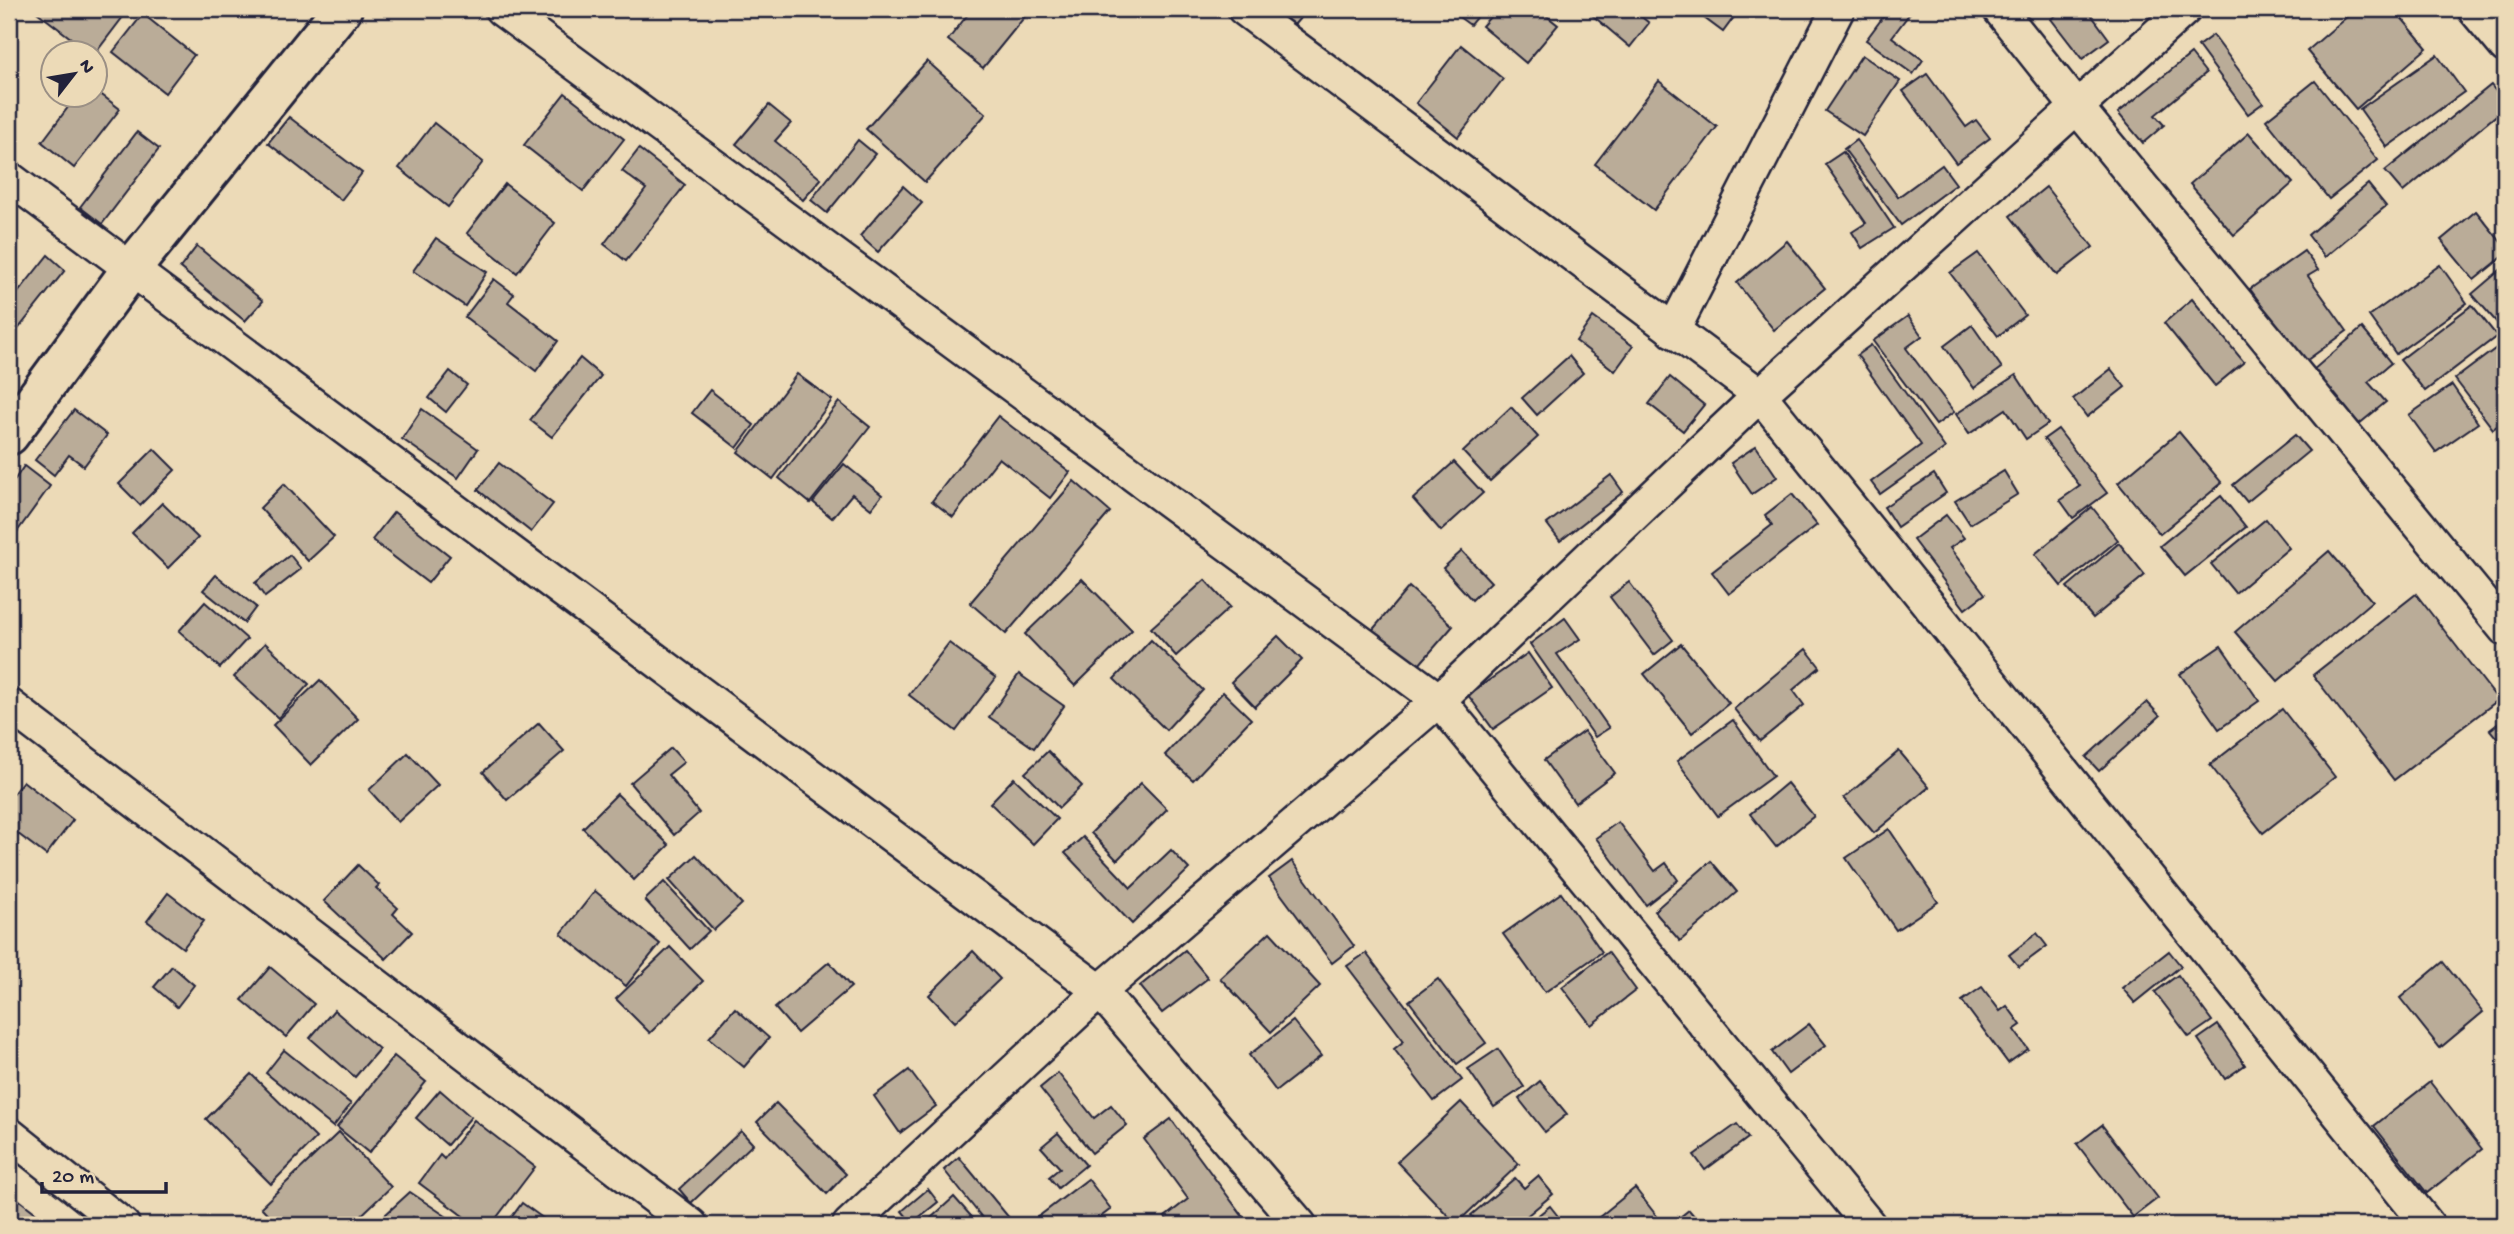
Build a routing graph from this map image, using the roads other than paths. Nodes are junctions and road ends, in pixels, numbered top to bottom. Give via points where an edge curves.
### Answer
1 (342, 9) edge
2 (501, 9) edge
3 (1244, 9) edge
4 (1838, 9) edge
5 (1999, 9) edge
6 (2185, 9) edge
7 (2474, 9) edge
8 (2505, 46) edge
9 (2076, 106) junction
10 (9, 178) edge
11 (132, 268) junction
12 (1673, 331) junction
13 (1760, 395) junction
14 (9, 435) edge
15 (2505, 629) edge
16 (1438, 700) junction
17 (9, 705) edge
18 (1101, 990) junction
19 (9, 1134) edge
20 (123, 1225) edge
21 (691, 1225) edge
22 (849, 1225) edge
23 (1300, 1225) edge
24 (1869, 1225) edge
25 (2428, 1225) edge

1 - 11 main road
2 - 16 street
3 - 12 street
4 - 12 street
5 - 9 street
6 - 9 street
7 - 8 street
9 - 13 street
9 - 15 street
10 - 11 street
11 - 14 main road
11 - 18 street
12 - 13 street
13 - 16 street
13 - 25 street
16 - 18 street
16 - 24 street
17 - 21 street
18 - 22 street
18 - 23 street
19 - 20 street

